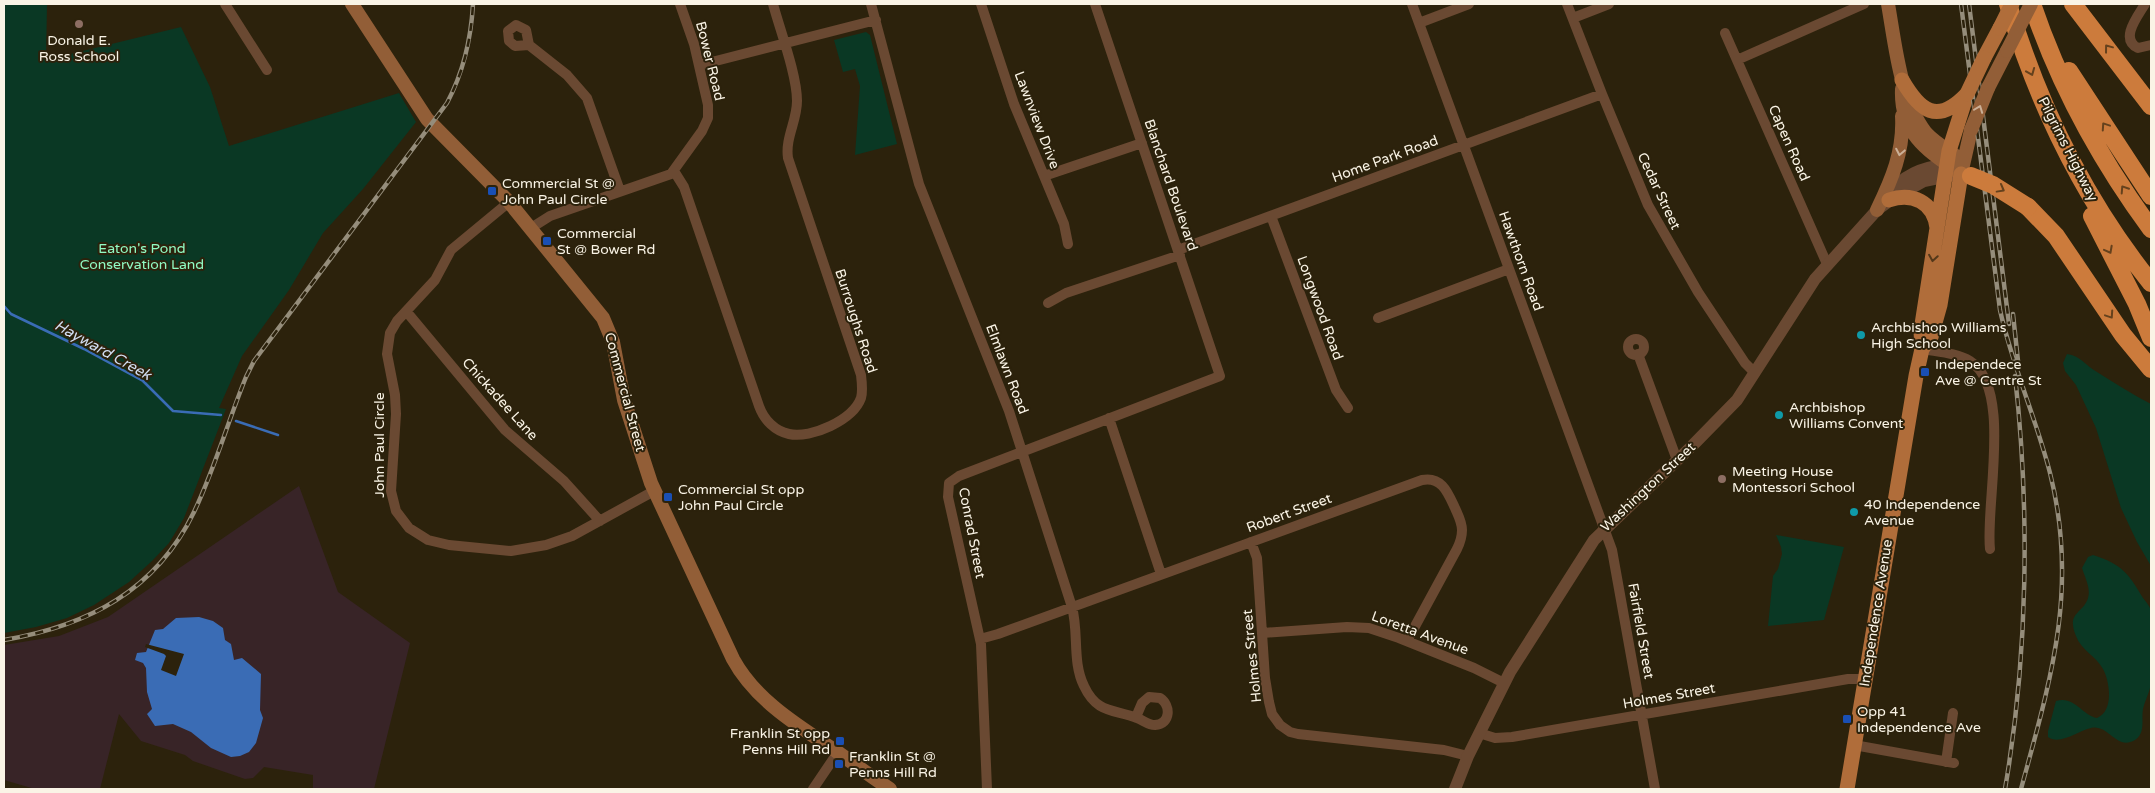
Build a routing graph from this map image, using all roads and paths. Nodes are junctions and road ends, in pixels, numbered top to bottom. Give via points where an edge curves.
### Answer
1 (224, 4) edge
2 (352, 4) edge
3 (680, 4) edge
4 (773, 4) edge
5 (871, 4) edge
6 (981, 4) edge
7 (1095, 4) edge
8 (1412, 4) edge
9 (1469, 4) edge
10 (1568, 4) edge
11 (1609, 4) edge
12 (1864, 4) edge
13 (1888, 4) edge
14 (2008, 4) edge
15 (2012, 4) edge
16 (2033, 4) edge
17 (2144, 4) edge
18 (2074, 7) edge
19 (1573, 18) junction
20 (876, 20) junction
21 (1419, 23) junction
22 (1725, 33) dead end
23 (784, 44) junction
24 (528, 45) dead end
25 (2151, 46) edge
26 (1737, 60) junction
27 (700, 66) junction
28 (267, 70) dead end
29 (1902, 80) junction
30 (2134, 84) junction
31 (1602, 94) junction
32 (1967, 94) junction
33 (2040, 94) junction
34 (1902, 103) junction
35 (2151, 106) edge
36 (2151, 111) edge
37 (1142, 143) junction
38 (1463, 145) junction
39 (1956, 167) junction
40 (674, 171) junction
41 (1044, 176) junction
42 (620, 191) junction
43 (2151, 196) edge
44 (508, 202) junction
45 (1883, 205) junction
46 (1271, 216) junction
47 (531, 228) junction
48 (2151, 229) edge
49 (1937, 232) junction
50 (1068, 244) dead end
51 (1179, 253) junction
52 (1827, 264) junction
53 (1509, 269) junction
54 (2151, 283) edge
55 (1048, 303) dead end
56 (406, 311) junction
57 (1378, 318) dead end
58 (2151, 338) edge
59 (1922, 350) junction
60 (1638, 354) dead end
61 (2151, 369) edge
62 (1755, 373) junction
63 (1220, 376) joint
64 (1348, 408) dead end
65 (1110, 418) junction
66 (1023, 452) junction
67 (1677, 460) junction
68 (654, 491) junction
69 (600, 521) junction
70 (1604, 528) junction
71 (1251, 542) junction
72 (1990, 548) dead end
73 (1161, 574) junction
74 (1072, 607) junction
75 (1263, 633) junction
76 (980, 638) junction
77 (1407, 641) junction
78 (1865, 679) junction
79 (1504, 683) junction
80 (1953, 713) dead end
81 (1642, 715) junction
82 (1136, 717) dead end
83 (1479, 733) junction
84 (1854, 745) junction
85 (838, 752) junction
86 (1468, 756) junction
87 (814, 789) edge
88 (890, 789) edge
89 (987, 789) edge
90 (1455, 789) edge
91 (1655, 789) edge
92 (1847, 789) edge

1 - 28 street
2 - 44 main road, Commercial Street via 427,119
3 - 27 street, Bower Road
4 - 23 street, Burroughs Road
5 - 20 street, Elmlawn Road
6 - 41 street, Lawnview Drive via 1014,104
7 - 37 street, Blanchard Boulevard
8 - 21 street, Hawthorn Road
9 - 21 street
10 - 19 street, Cedar Street
11 - 19 street
12 - 26 street
13 - 29 main road
14 -> 33 highway, Pilgrims Highway
15 - 32 main road, bridge
39 -> 16 main road, bridge via 1988,88
43 -> 16 highway via 2072,75
48 -> 16 highway, Pilgrims Highway via 2114,175 2081,116 2052,58
17 - 25 street via 2129,38 2132,45 2141,48
30 -> 18 highway
19 - 31 street, Cedar Street
20 - 23 street
20 - 66 street, Elmlawn Road via 919,184
21 - 38 street, Hawthorn Road
22 - 26 street, Capen Road
23 - 27 street
23 - 40 street, Burroughs Road via 797,102 787,144 789,163 861,375 860,400 846,418 830,426 795,435 778,430 764,416 684,187
24 - 42 street via 571,79 587,98
26 - 52 street, Capen Road
27 - 40 street, Bower Road via 708,118
29 - 32 main road via 1920,105 1932,112 1952,108
29 - 34 main road
29 - 39 main road via 1923,128
30 - 35 highway
30 - 36 highway
31 - 38 street, Home Park Road
31 - 62 street, Cedar Street via 1640,187 1668,242 1745,363
32 - 39 main road
33 - 54 highway, Pilgrims Highway via 2085,186 2128,254
33 -> 58 highway via 2071,177 2128,286
34 - 39 main road via 1907,122 1917,138 1929,152
34 -> 45 main road via 1899,155
37 - 41 street
37 - 51 street, Blanchard Boulevard
38 - 46 street, Home Park Road
38 - 53 street, Hawthorn Road
39 - 45 street, Washington Street
39 - 49 main road, Independence Avenue
39 - 59 main road, Independence Avenue via 1940,305 1933,332
39 -> 61 highway, bridge via 1994,185 2028,207 2046,224
40 - 42 street
41 - 50 street, Lawnview Drive via 1066,228
42 - 47 street via 545,218
44 - 47 main road, Commercial Street
44 - 56 street, John Paul Circle via 451,250 435,280
45 - 49 main road via 1900,197 1924,202 1933,214
45 - 52 street, Washington Street
46 - 51 street, Home Park Road
46 - 64 street, Longwood Road via 1336,390
47 - 68 main road, Commercial Street via 606,324 615,349 626,407
49 -> 59 main road, Independence Avenue via 1921,331
51 - 55 street, Home Park Road via 1066,293
51 - 63 street, Blanchard Boulevard
52 - 62 street, Washington Street
53 - 57 street
53 - 70 street, Hawthorn Road
56 - 69 street, Chickadee Lane via 505,430 564,481
56 - 69 street, John Paul Circle via 391,329 387,350 396,408 392,497 405,524 418,535 435,542 511,551 553,543
59 - 72 street via 1970,361 1988,385 1995,450
59 - 78 main road, Independence Avenue
60 - 67 street
62 - 67 street, Washington Street via 1737,400
63 - 65 street, Conrad Street
65 - 66 street, Conrad Street
65 - 73 street
66 - 74 street, Elmlawn Road
66 - 76 street, Conrad Street via 955,477 948,486
67 - 70 street, Washington Street
68 - 69 street, John Paul Circle
68 - 85 main road, Commercial Street via 739,670 763,697
70 - 79 street, Washington Street via 1589,545
70 - 81 street, Fairfield Street via 1615,560
71 - 73 street, Robert Street
71 - 75 street, Holmes Street via 1257,558
71 - 77 street, Robert Street via 1422,480 1441,483 1459,519 1461,537
73 - 74 street, Robert Street
74 - 76 street, Robert Street
74 - 82 street, Elmlawn Road via 1078,669 1086,690 1108,711
75 - 77 street, Loretta Avenue via 1358,627
75 - 86 street, Holmes Street via 1270,709 1286,730 1444,750
76 - 89 street, Conrad Street
77 - 79 street, Loretta Avenue
78 - 81 street, Holmes Street via 1848,679
78 - 84 main road, Independence Avenue
79 - 83 street, Washington Street
80 - 84 street via 1950,762
81 - 83 street, Holmes Street via 1506,738
81 - 91 street, Fairfield Street
83 - 86 street, Washington Street
84 - 92 main road, Independence Avenue
85 - 87 street
85 - 88 main road, Commercial Street
86 - 90 street, Washington Street

